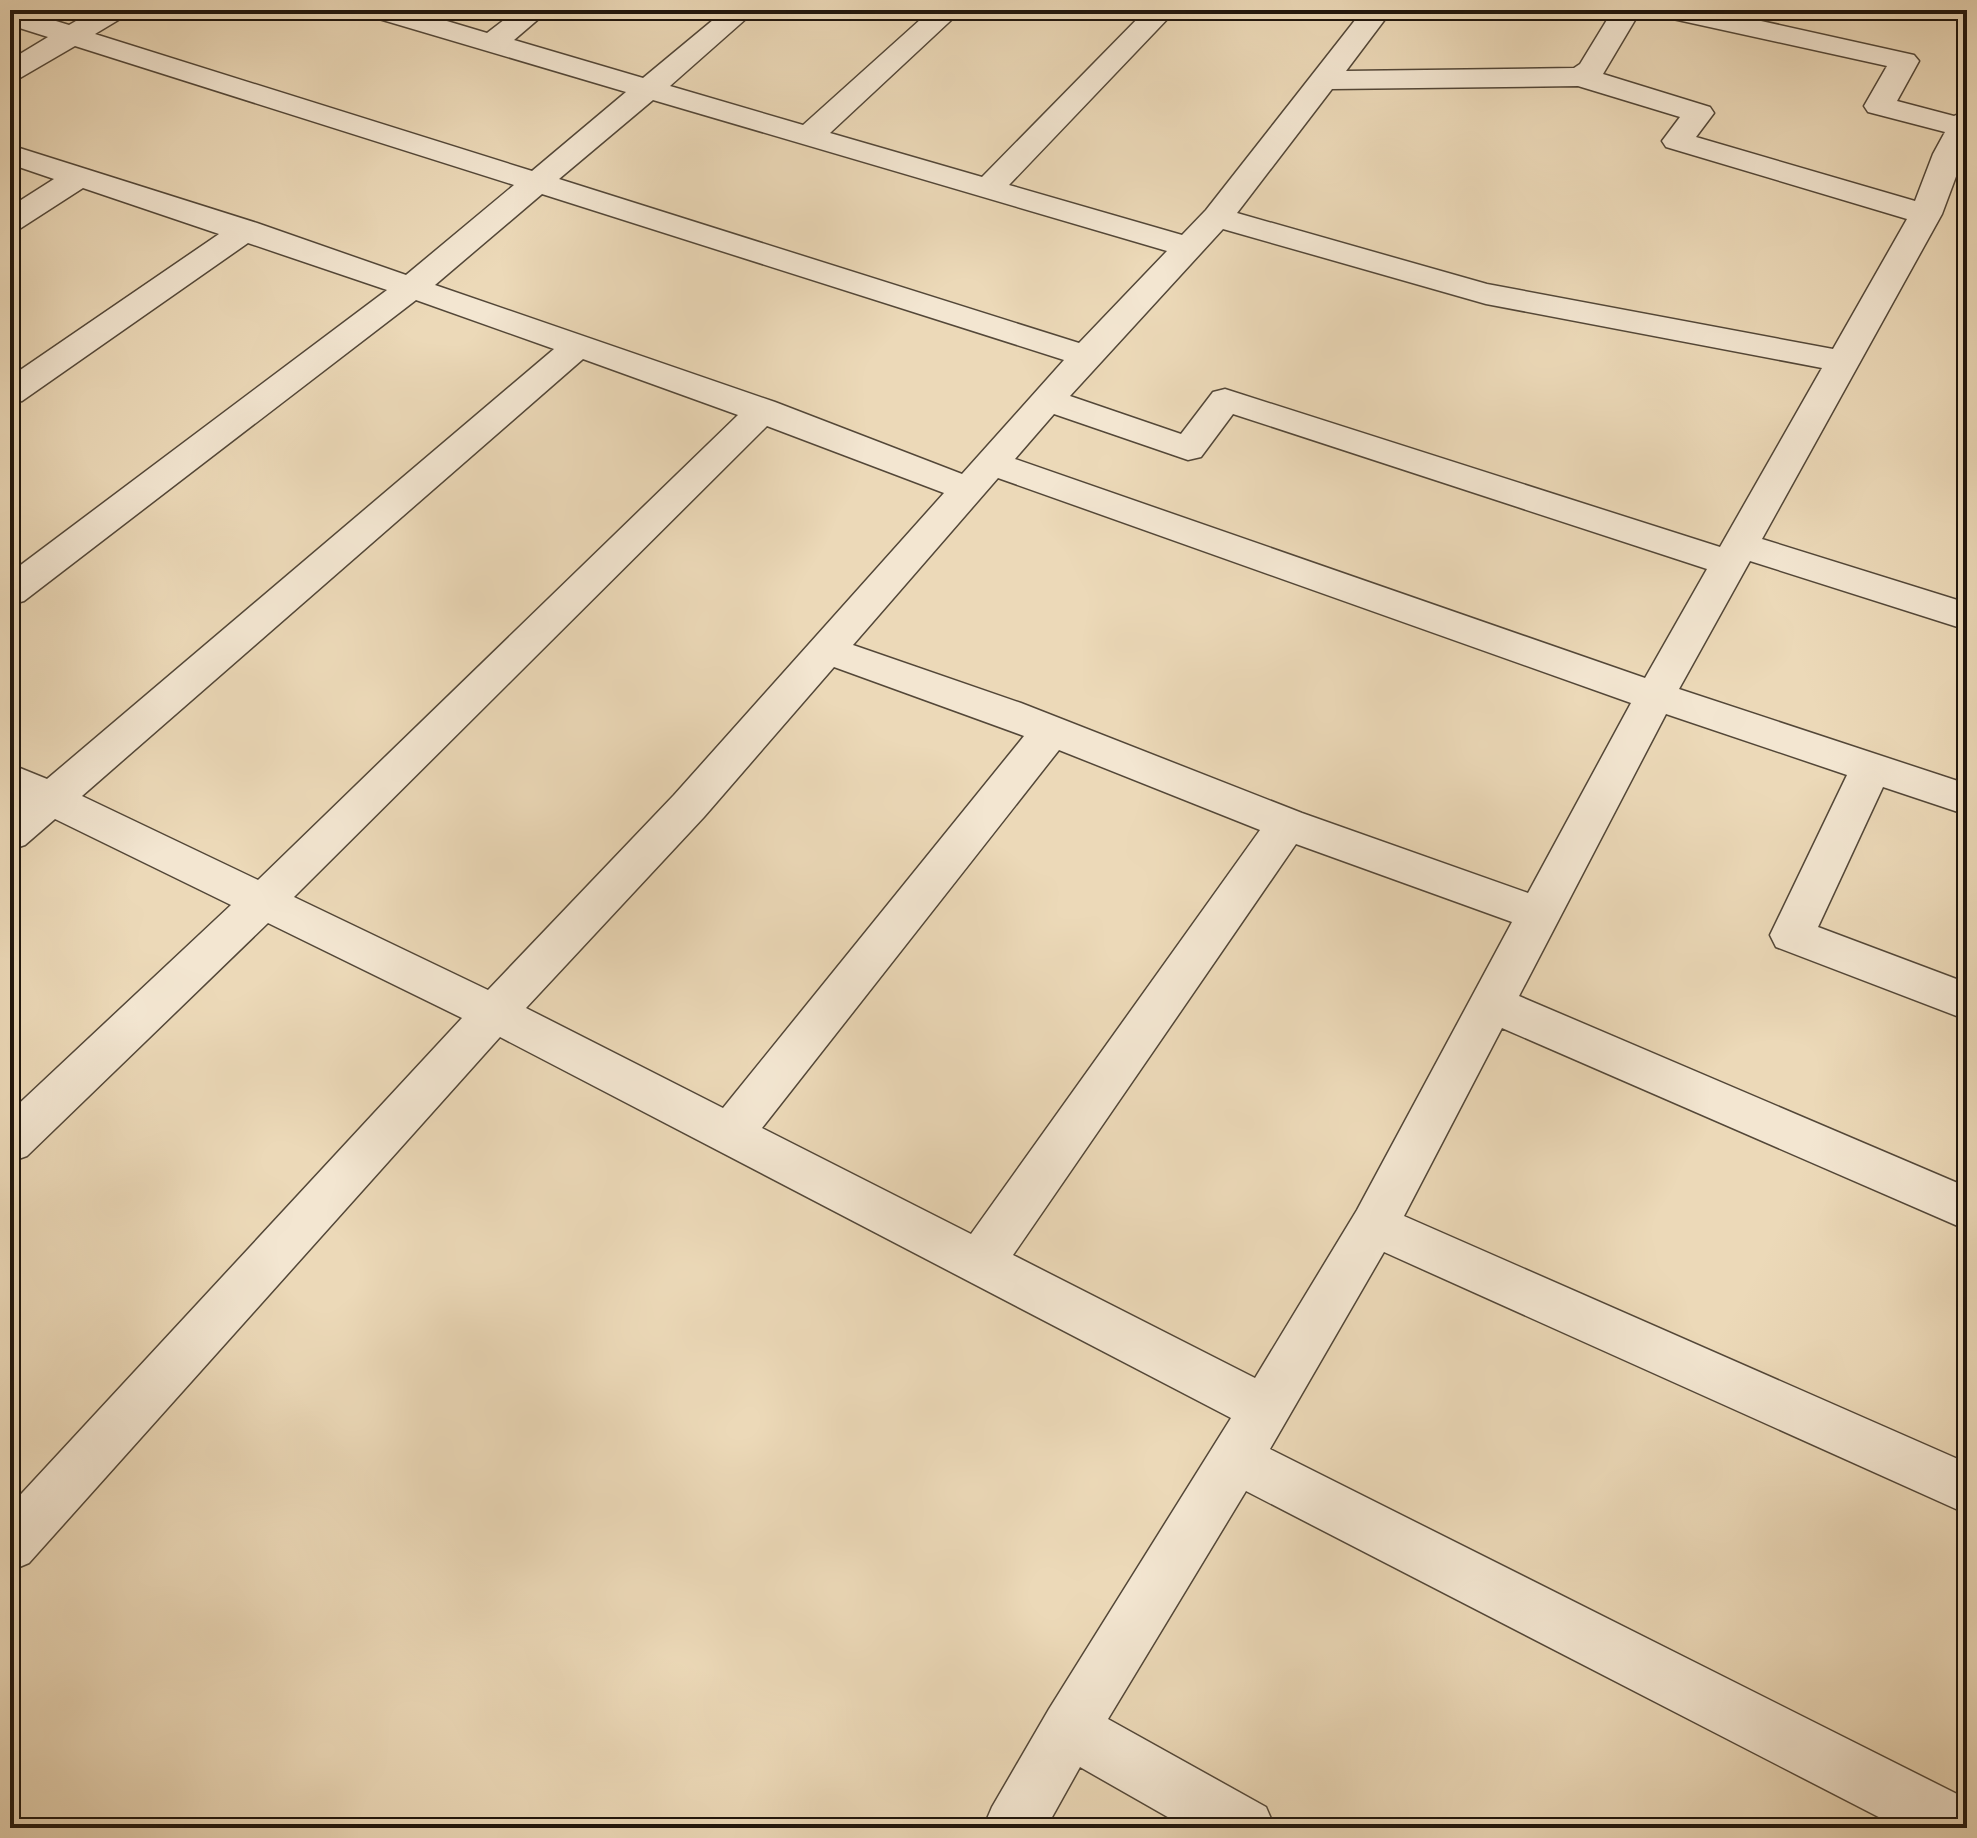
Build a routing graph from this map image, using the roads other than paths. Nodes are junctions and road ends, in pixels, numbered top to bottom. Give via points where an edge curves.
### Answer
1 (115, 10) edge
2 (379, 10) edge
3 (535, 10) edge
4 (742, 10) edge
5 (948, 10) edge
6 (1162, 10) edge
7 (1378, 10) edge
8 (1627, 10) edge
9 (1673, 10) edge
10 (10, 16) edge
11 (70, 37) junction
12 (491, 44) junction
13 (10, 72) edge
14 (1580, 77) junction
15 (1322, 80) junction
16 (645, 89) junction
17 (807, 137) junction
18 (1961, 140) edge
19 (10, 154) edge
20 (80, 176) junction
21 (534, 182) junction
22 (987, 190) junction
23 (1926, 214) junction
24 (1217, 217) junction
25 (10, 221) edge
26 (246, 230) junction
27 (1187, 247) junction
28 (411, 288) junction
29 (578, 346) junction
30 (1086, 356) junction
31 (1844, 362) junction
32 (10, 393) edge
33 (1047, 400) junction
34 (763, 410) junction
35 (980, 476) junction
36 (1736, 554) junction
37 (10, 592) edge
38 (1967, 617) edge
39 (826, 650) junction
40 (1655, 696) junction
41 (1051, 731) junction
42 (1871, 768) junction
43 (10, 779) edge
44 (52, 799) junction
45 (1967, 800) edge
46 (1287, 824) junction
47 (10, 834) edge
48 (263, 901) junction
49 (1538, 914) junction
50 (1967, 1002) edge
51 (1491, 1004) junction
52 (494, 1013) junction
53 (730, 1134) junction
54 (10, 1142) edge
55 (1967, 1209) edge
56 (1374, 1225) junction
57 (979, 1263) junction
58 (1264, 1409) junction
59 (1236, 1459) junction
60 (1967, 1489) edge
61 (10, 1545) edge
62 (1069, 1729) junction
63 (1013, 1828) edge
64 (1245, 1828) edge
65 (1962, 1828) edge

1 - 11 street
2 - 12 street
3 - 12 street
4 - 16 street
5 - 17 street
6 - 22 street
7 - 15 street
8 - 14 street via 1591,70
9 - 18 street via 1904,61 1879,106
10 - 11 street
11 - 13 street
11 - 21 street
12 - 16 street
14 - 15 street
14 - 23 street via 1699,113 1677,141
15 - 24 street
16 - 17 street
16 - 21 street
17 - 22 street
18 - 23 street
19 - 20 street
20 - 25 street
20 - 26 street
21 - 28 street
21 - 30 street
22 - 27 street
23 - 31 street
24 - 27 street
24 - 31 street via 1485,294
26 - 28 street
26 - 32 street
27 - 30 street
28 - 29 street
28 - 37 street
29 - 34 street
29 - 44 street
30 - 33 street
31 - 36 street
33 - 35 street
33 - 36 street via 1188,449 1225,400
34 - 35 street
34 - 48 street
35 - 39 street
35 - 40 street
36 - 38 street
36 - 40 street
39 - 41 street
39 - 52 street via 689,806
40 - 42 street
40 - 49 street
41 - 46 street
41 - 53 street
42 - 45 street
42 - 50 street via 1792,935
43 - 44 street
44 - 47 street
44 - 48 street
46 - 49 street
46 - 57 street
48 - 52 street
48 - 54 street
49 - 51 street
51 - 55 street
51 - 56 street
52 - 53 street
52 - 61 street
53 - 57 street
56 - 58 street
56 - 60 street
57 - 58 street
58 - 59 street
59 - 62 street
59 - 65 street
62 - 63 street
62 - 64 street

